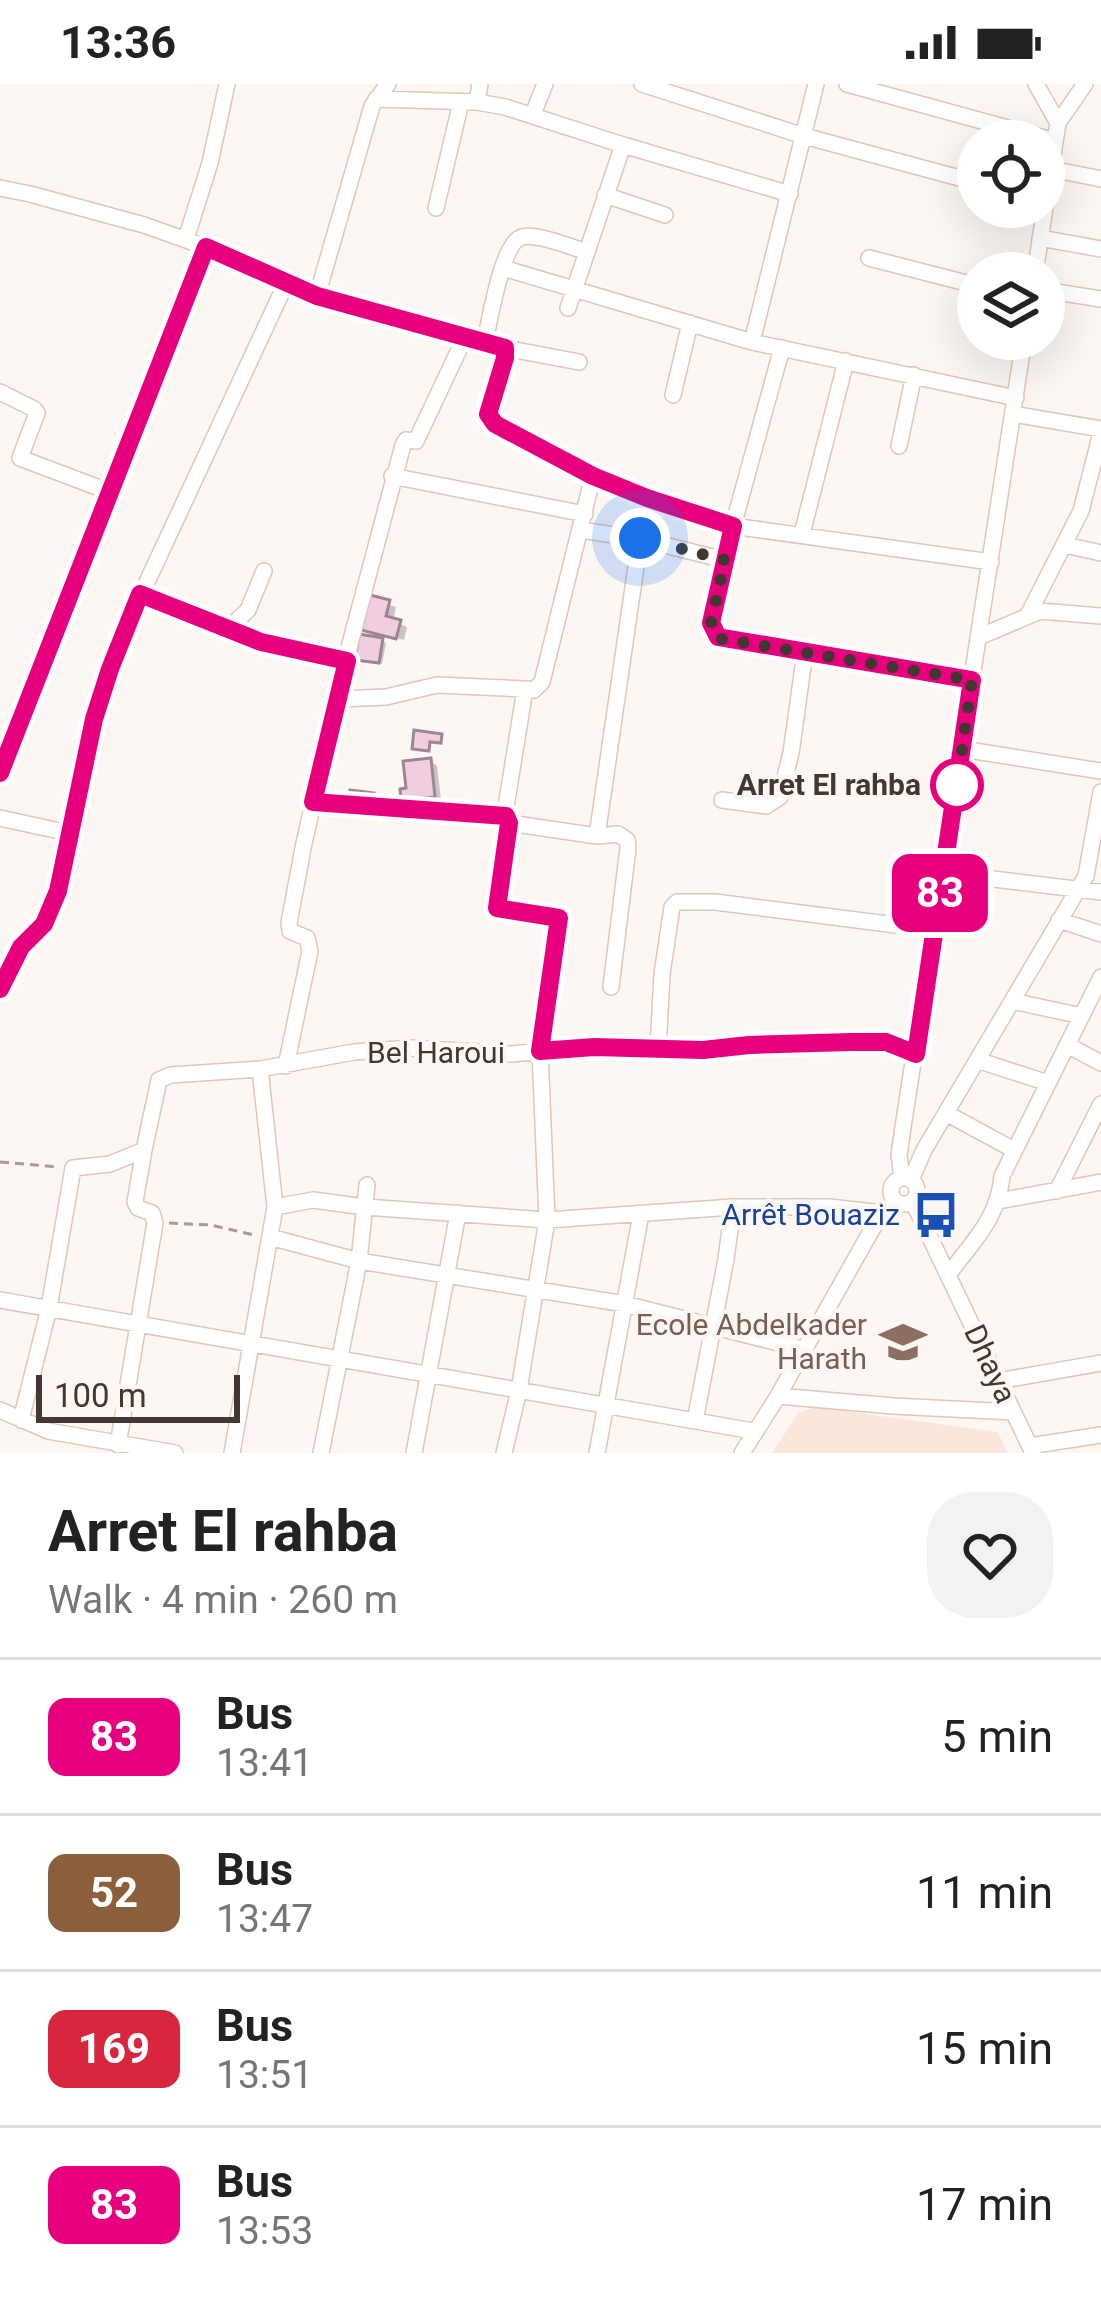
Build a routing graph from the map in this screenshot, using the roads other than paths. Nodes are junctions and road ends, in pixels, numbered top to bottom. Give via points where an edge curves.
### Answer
1 (227, 84) edge
2 (388, 84) edge
3 (480, 84) edge
4 (545, 84) edge
5 (642, 84) edge
6 (816, 84) edge
7 (847, 84) edge
8 (1036, 84) edge
9 (1085, 84) edge
10 (376, 99) junction
11 (469, 102) junction
12 (533, 114) junction
13 (978, 120) edge
14 (1056, 120) edge
15 (1060, 120) edge
16 (804, 136) junction
17 (622, 145) junction
18 (1065, 172) edge
19 (957, 177) edge
20 (1101, 178) edge
21 (0, 188) edge
22 (790, 194) junction
23 (605, 195) junction
24 (436, 208) dead end
25 (664, 215) dead end
26 (1041, 228) edge
27 (1040, 238) junction
28 (186, 239) junction
29 (206, 247) junction
30 (1101, 249) edge
31 (586, 252) junction
32 (1038, 252) edge
33 (869, 258) dead end
34 (503, 268) junction
35 (287, 281) junction
36 (957, 281) edge
37 (574, 290) junction
38 (1065, 293) edge
39 (317, 296) junction
40 (1101, 299) edge
41 (568, 308) dead end
42 (690, 323) junction
43 (465, 337) junction
44 (485, 341) junction
45 (752, 342) junction
46 (782, 347) junction
47 (505, 348) junction
48 (1021, 360) edge
49 (846, 361) junction
50 (579, 362) dead end
51 (914, 375) junction
52 (0, 392) edge
53 (674, 395) dead end
54 (1015, 406) junction
55 (1101, 431) edge
56 (899, 446) dead end
57 (392, 476) junction
58 (593, 476) junction
59 (110, 493) junction
60 (583, 522) junction
61 (733, 526) junction
62 (802, 535) junction
63 (640, 538) junction
64 (1065, 545) junction
65 (1101, 553) edge
66 (725, 560) junction
67 (991, 562) junction
68 (264, 571) dead end
69 (140, 594) junction
70 (1030, 614) junction
71 (1101, 616) edge
72 (228, 629) junction
73 (980, 637) junction
74 (805, 652) junction
75 (347, 661) junction
76 (972, 680) junction
77 (525, 689) junction
78 (339, 699) junction
79 (962, 749) junction
80 (1101, 771) edge
81 (0, 773) edge
82 (1101, 792) edge
83 (722, 800) dead end
84 (313, 802) junction
85 (0, 818) edge
86 (507, 820) junction
87 (69, 833) junction
88 (597, 836) junction
89 (943, 879) junction
90 (1078, 890) junction
91 (1101, 892) edge
92 (1059, 920) junction
93 (934, 930) junction
94 (1101, 934) edge
95 (1101, 977) edge
96 (610, 987) dead end
97 (0, 989) edge
98 (1012, 1001) junction
99 (1082, 1016) junction
100 (1067, 1045) junction
101 (658, 1050) junction
102 (540, 1051) junction
103 (916, 1054) junction
104 (976, 1060) junction
105 (1101, 1063) edge
106 (286, 1066) junction
107 (260, 1070) junction
108 (1048, 1083) junction
109 (1101, 1104) edge
110 (946, 1113) junction
111 (143, 1150) junction
112 (1014, 1150) junction
113 (907, 1179) junction
114 (1101, 1182) edge
115 (367, 1184) dead end
116 (1057, 1191) junction
117 (999, 1201) junction
118 (897, 1206) junction
119 (275, 1207) junction
120 (365, 1207) junction
121 (733, 1207) junction
122 (458, 1213) junction
123 (640, 1214) junction
124 (547, 1220) junction
125 (270, 1238) junction
126 (359, 1261) junction
127 (447, 1274) junction
128 (948, 1274) junction
129 (536, 1288) junction
130 (0, 1300) edge
131 (625, 1304) junction
132 (49, 1309) junction
133 (140, 1324) junction
134 (714, 1326) junction
135 (250, 1344) junction
136 (802, 1349) junction
137 (339, 1359) junction
138 (1101, 1363) edge
139 (428, 1375) junction
140 (998, 1381) junction
141 (520, 1390) junction
142 (778, 1396) junction
143 (604, 1405) junction
144 (0, 1410) edge
145 (1013, 1412) junction
146 (21, 1420) junction
147 (695, 1421) junction
148 (753, 1431) junction
149 (1101, 1435) edge
150 (118, 1445) junction
151 (1032, 1450) edge
152 (175, 1453) edge
153 (232, 1453) edge
154 (321, 1453) edge
155 (413, 1453) edge
156 (504, 1453) edge
157 (597, 1453) edge
158 (742, 1453) edge

1 - 28 street
2 - 10 street
3 - 11 street
4 - 12 street
5 - 16 street
6 - 16 street
7 - 13 street
8 - 14 street
9 - 15 street
10 - 11 street
10 - 39 street
11 - 12 street
11 - 24 street
12 - 17 street
16 - 19 street
16 - 22 street
17 - 22 street
17 - 23 street
18 - 20 street
21 - 28 street
22 - 45 street
23 - 25 street
23 - 31 street
26 - 27 street
27 - 30 street
27 - 32 street
28 - 29 street
29 - 35 street
29 - 59 street
31 - 34 street via 520,237
31 - 37 street
33 - 36 street
34 - 37 street
34 - 44 street
35 - 39 street
35 - 69 street
37 - 41 street
37 - 42 street
38 - 40 street
39 - 43 street
42 - 45 street
42 - 53 street
43 - 44 street
43 - 57 street
44 - 47 street
45 - 46 street
46 - 49 street
46 - 61 street
47 - 50 street
47 - 58 street via 491,420
48 - 54 street
49 - 51 street
49 - 62 street
51 - 54 street
51 - 56 street
52 - 59 street via 38,413 20,458
54 - 55 street
54 - 67 street
55 - 64 street
57 - 60 street
57 - 75 street
58 - 60 street
58 - 61 street
59 - 81 street
60 - 63 street
60 - 77 street via 542,682
61 - 62 street
61 - 66 street
62 - 67 street
63 - 66 street
63 - 88 street
64 - 65 street
64 - 70 street
66 - 74 street via 714,633
67 - 73 street
68 - 72 street via 248,610
69 - 72 street
69 - 87 street via 94,719
70 - 71 street
70 - 73 street
72 - 75 street
73 - 76 street
74 - 76 street
74 - 83 street via 780,797 766,806
75 - 78 street
76 - 79 street
77 - 78 street via 436,685
77 - 86 street
78 - 84 street
79 - 80 street
79 - 89 street
82 - 90 street
84 - 86 street
84 - 106 street via 288,929 307,938 310,951
85 - 87 street
86 - 88 street
86 - 102 street via 497,908 559,918
87 - 97 street via 50,914
88 - 96 street via 618,834 628,848
89 - 90 street
89 - 93 street
90 - 91 street
90 - 92 street
92 - 94 street
92 - 98 street
93 - 101 street via 677,902
93 - 103 street
95 - 99 street
98 - 99 street
98 - 104 street
99 - 100 street
100 - 105 street
100 - 108 street
101 - 102 street, Bel Haroui
101 - 103 street, Bel Haroui via 886,1042
102 - 106 street, Bel Haroui via 412,1048
102 - 124 street
103 - 113 street via 899,1155
104 - 108 street
104 - 110 street
106 - 107 street, Bel Haroui
107 - 111 street, Bel Haroui via 163,1077
107 - 119 street
108 - 112 street
109 - 116 street
110 - 112 street
110 - 113 street
111 - 132 street via 74,1168
111 - 133 street via 135,1202 155,1223
112 - 117 street
113 - 118 street via 917,1191
114 - 116 street
115 - 120 street
116 - 117 street
117 - 128 street
118 - 121 street
118 - 128 street, Dhaya
118 - 136 street
119 - 120 street via 313,1200
119 - 125 street
120 - 122 street
120 - 126 street
121 - 123 street
121 - 134 street
122 - 124 street
122 - 127 street
123 - 124 street
123 - 131 street
124 - 129 street
125 - 126 street
125 - 135 street
126 - 127 street
126 - 137 street
127 - 129 street
127 - 139 street
128 - 140 street, Dhaya
129 - 131 street
129 - 141 street
130 - 132 street
131 - 134 street
131 - 143 street
132 - 133 street
132 - 146 street
133 - 135 street
133 - 150 street
134 - 136 street
134 - 147 street
135 - 137 street
135 - 153 street
136 - 142 street
137 - 139 street
137 - 154 street
138 - 140 street
139 - 141 street
139 - 155 street
140 - 145 street, Dhaya
141 - 143 street
141 - 156 street
142 - 145 street
142 - 148 street
143 - 147 street
143 - 157 street
144 - 146 street
145 - 151 street, Dhaya
146 - 150 street
147 - 148 street
148 - 158 street
149 - 151 street
150 - 152 street

